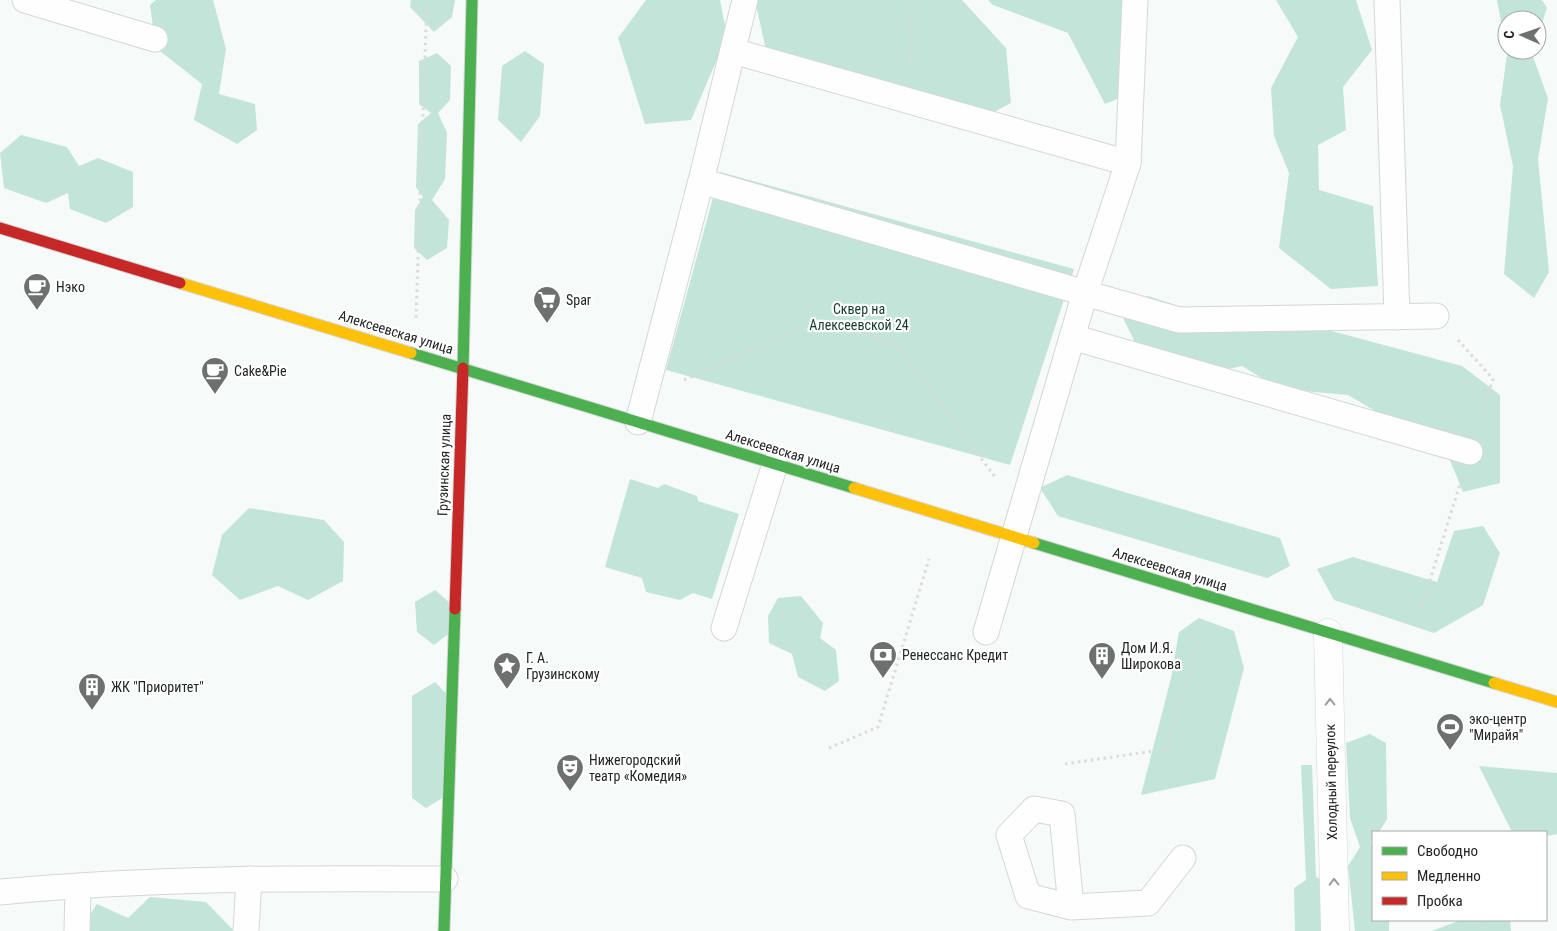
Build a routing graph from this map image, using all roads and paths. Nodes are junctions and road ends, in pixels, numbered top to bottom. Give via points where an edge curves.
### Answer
1 (26, 0) edge
2 (427, 0) edge
3 (472, 0) edge
4 (745, 0) edge
5 (912, 0) edge
6 (1135, 0) edge
7 (1387, 0) edge
8 (155, 39) dead end
9 (733, 51) junction
10 (910, 101) junction
11 (1128, 163) junction
12 (701, 181) junction
13 (0, 228) edge
14 (1085, 293) junction
15 (1436, 316) dead end
16 (1397, 317) junction
17 (415, 326) dead end
18 (1072, 337) junction
19 (463, 368) junction
20 (683, 381) dead end
21 (638, 422) junction
22 (1470, 452) dead end
23 (775, 464) junction
24 (997, 480) dead end
25 (1014, 537) junction
26 (929, 559) dead end
27 (724, 628) dead end
28 (986, 632) dead end
29 (1328, 633) junction
30 (1200, 637) dead end
31 (1557, 702) edge
32 (829, 748) dead end
33 (1065, 764) dead end
34 (1183, 858) dead end
35 (445, 878) junction
36 (249, 879) junction
37 (78, 887) junction
38 (0, 892) edge
39 (1071, 907) dead end
40 (77, 931) edge
41 (246, 931) edge
42 (444, 931) edge
43 (1335, 931) edge

1 - 8 lane
2 - 17 path
3 - 19 street, Грузинская улица
4 - 9 lane
5 - 10 path
6 - 11 lane
7 - 16 lane
9 - 10 lane
9 - 12 lane
10 - 11 lane
11 - 14 lane
12 - 14 lane
12 - 21 lane
13 - 19 street, Алексеевская улица
14 - 16 lane via 1179,320
14 - 18 lane
15 - 16 lane
18 - 22 lane
18 - 25 lane
19 - 21 street, Алексеевская улица
19 - 35 street, Грузинская улица
20 - 24 path via 819,321 896,344
21 - 23 street, Алексеевская улица
23 - 25 street, Алексеевская улица
23 - 27 lane
25 - 28 lane
25 - 29 street, Алексеевская улица
26 - 32 path via 878,727
29 - 31 street, Алексеевская улица
43 -> 29 street, Холодный переулок
30 - 33 path via 1167,749
34 - 39 lane via 1148,904
35 - 36 lane
35 - 42 street, Грузинская улица
36 - 37 lane
36 - 41 lane
37 - 38 lane
37 - 40 lane

